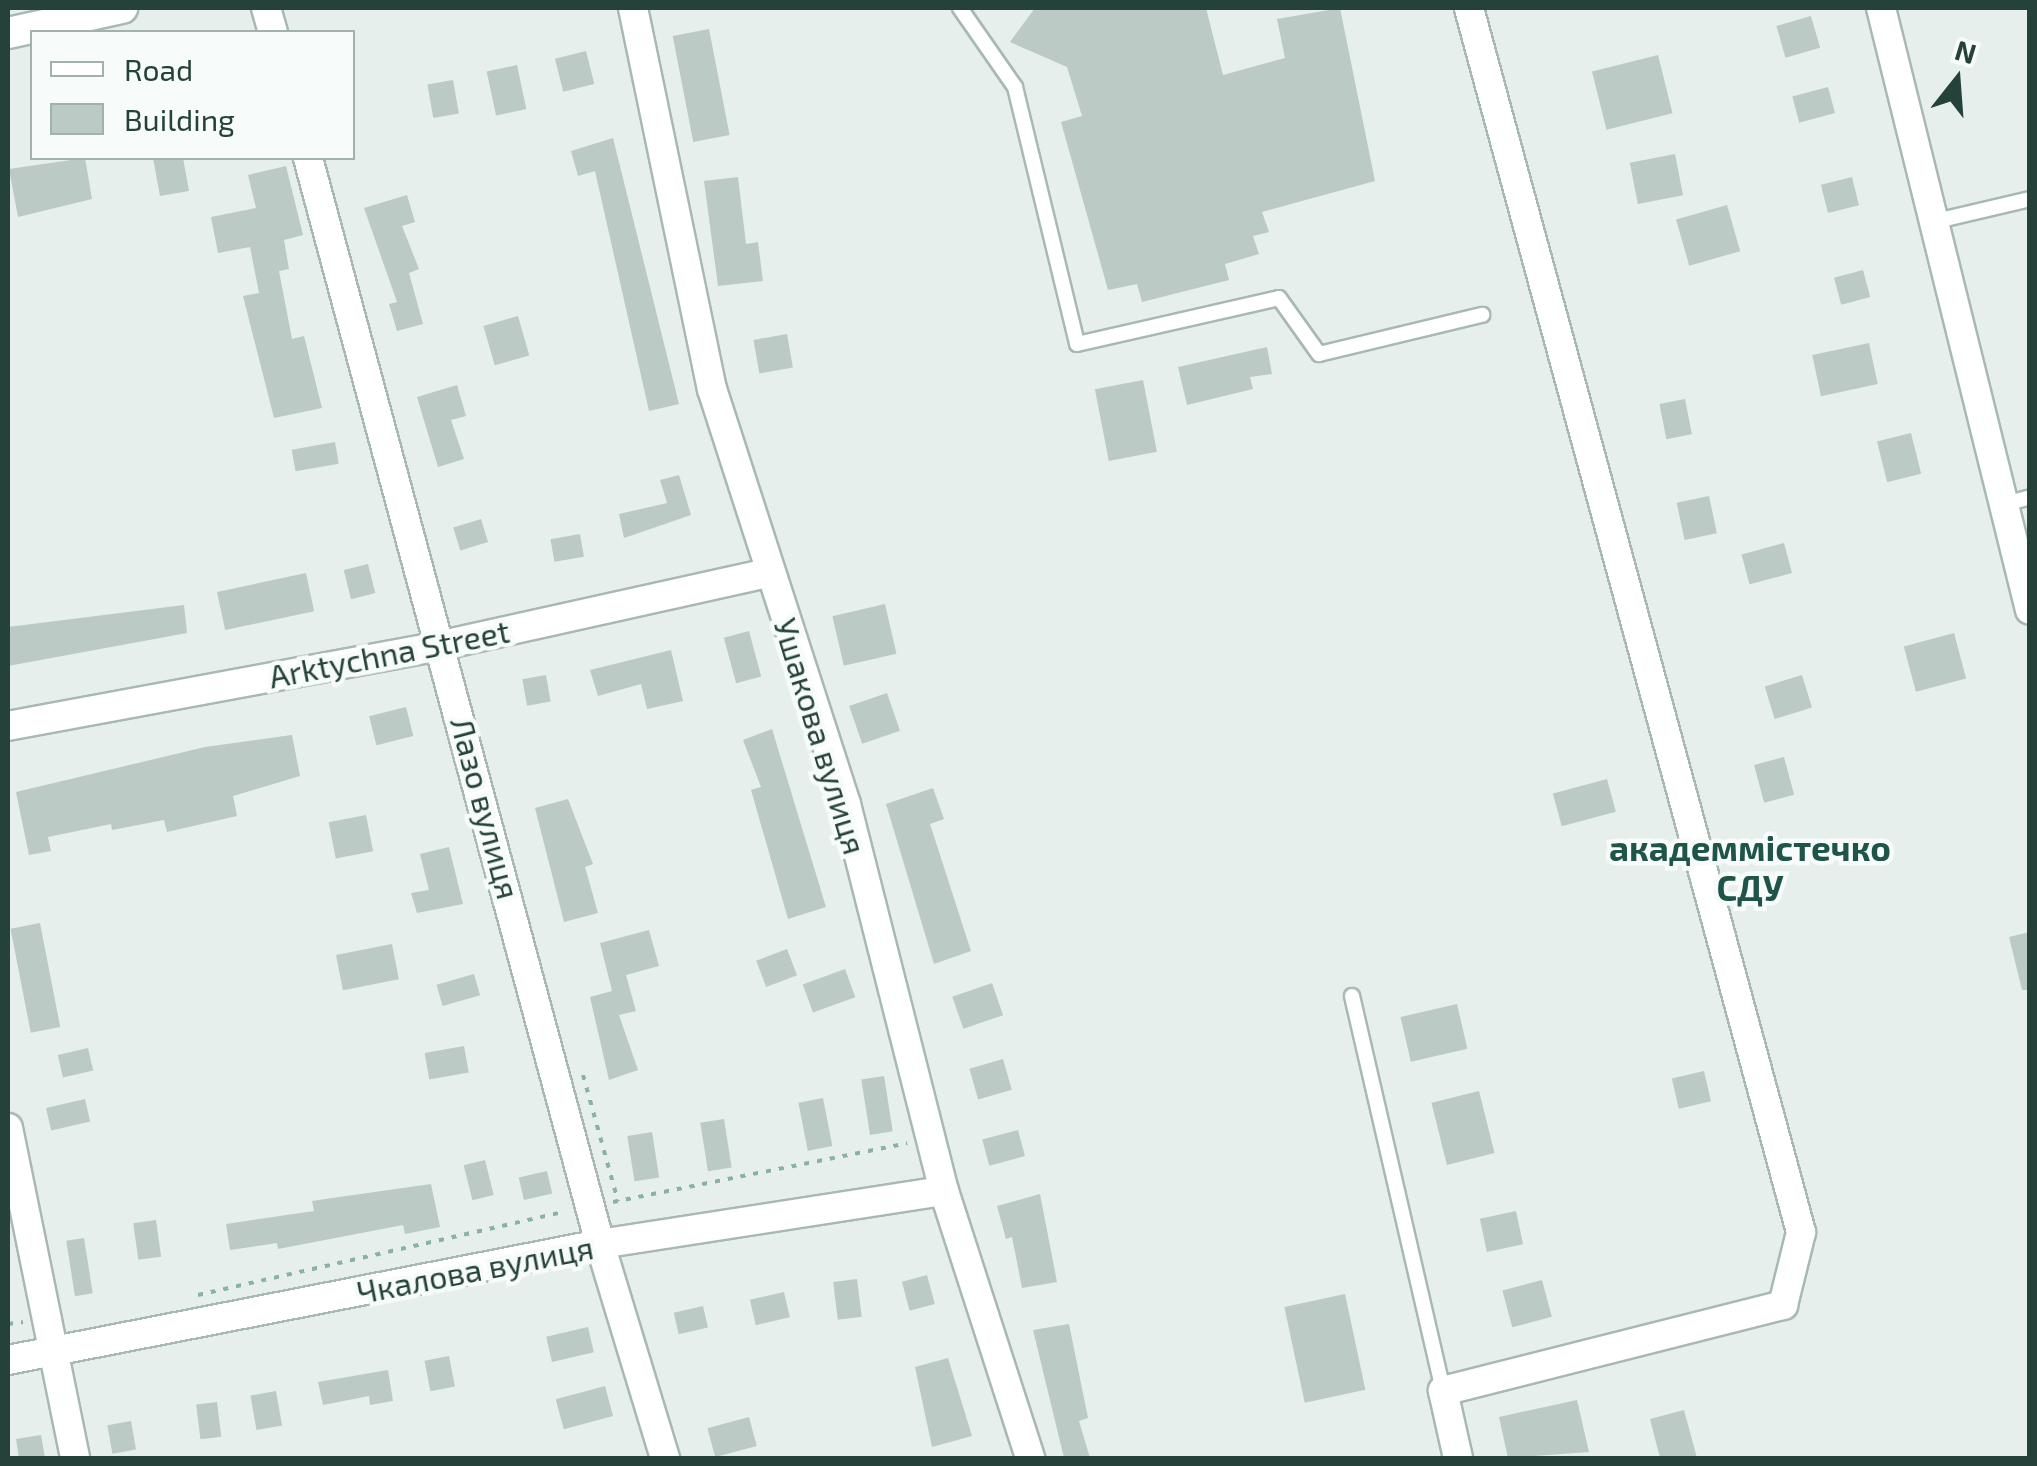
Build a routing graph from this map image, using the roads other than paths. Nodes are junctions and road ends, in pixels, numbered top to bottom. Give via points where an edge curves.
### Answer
1 (122, 8) edge
2 (634, 8) edge
3 (960, 8) edge
4 (1469, 8) edge
5 (1882, 8) edge
6 (8, 33) edge
7 (309, 160) edge
8 (2030, 199) edge
9 (1931, 222) junction
10 (1482, 315) dead end
11 (2030, 498) edge
12 (2000, 506) junction
13 (769, 573) junction
14 (2030, 610) edge
15 (444, 646) junction
16 (8, 726) edge
17 (1352, 996) dead end
18 (8, 1128) edge
19 (944, 1191) junction
20 (600, 1244) junction
21 (52, 1351) junction
22 (8, 1360) edge
23 (1442, 1392) junction
24 (75, 1458) edge
25 (664, 1458) edge
26 (1030, 1458) edge
27 (1458, 1458) edge

1 - 6 main road
2 - 13 street, Ушакова вулиця via 712,389
3 - 10 lane via 1015,87 1077,344 1279,298 1319,354
4 - 23 street via 1801,1232 1783,1305
5 - 9 street
7 - 15 street, Лазо вулиця
8 - 9 lane
9 - 12 street
11 - 12 lane
12 - 14 street
13 - 15 street, Arktychna Street
13 - 19 street, Ушакова вулиця via 846,804
15 - 16 street, Arktychna Street
15 - 20 street, Лазо вулиця
17 - 23 lane
18 - 21 street
19 - 20 street, Чкалова вулиця
19 - 26 street, Ушакова вулиця
20 - 21 street, Чкалова вулиця
20 - 25 street, Лазо вулиця
21 - 22 street, Чкалова вулиця
21 - 24 street
23 - 27 street

